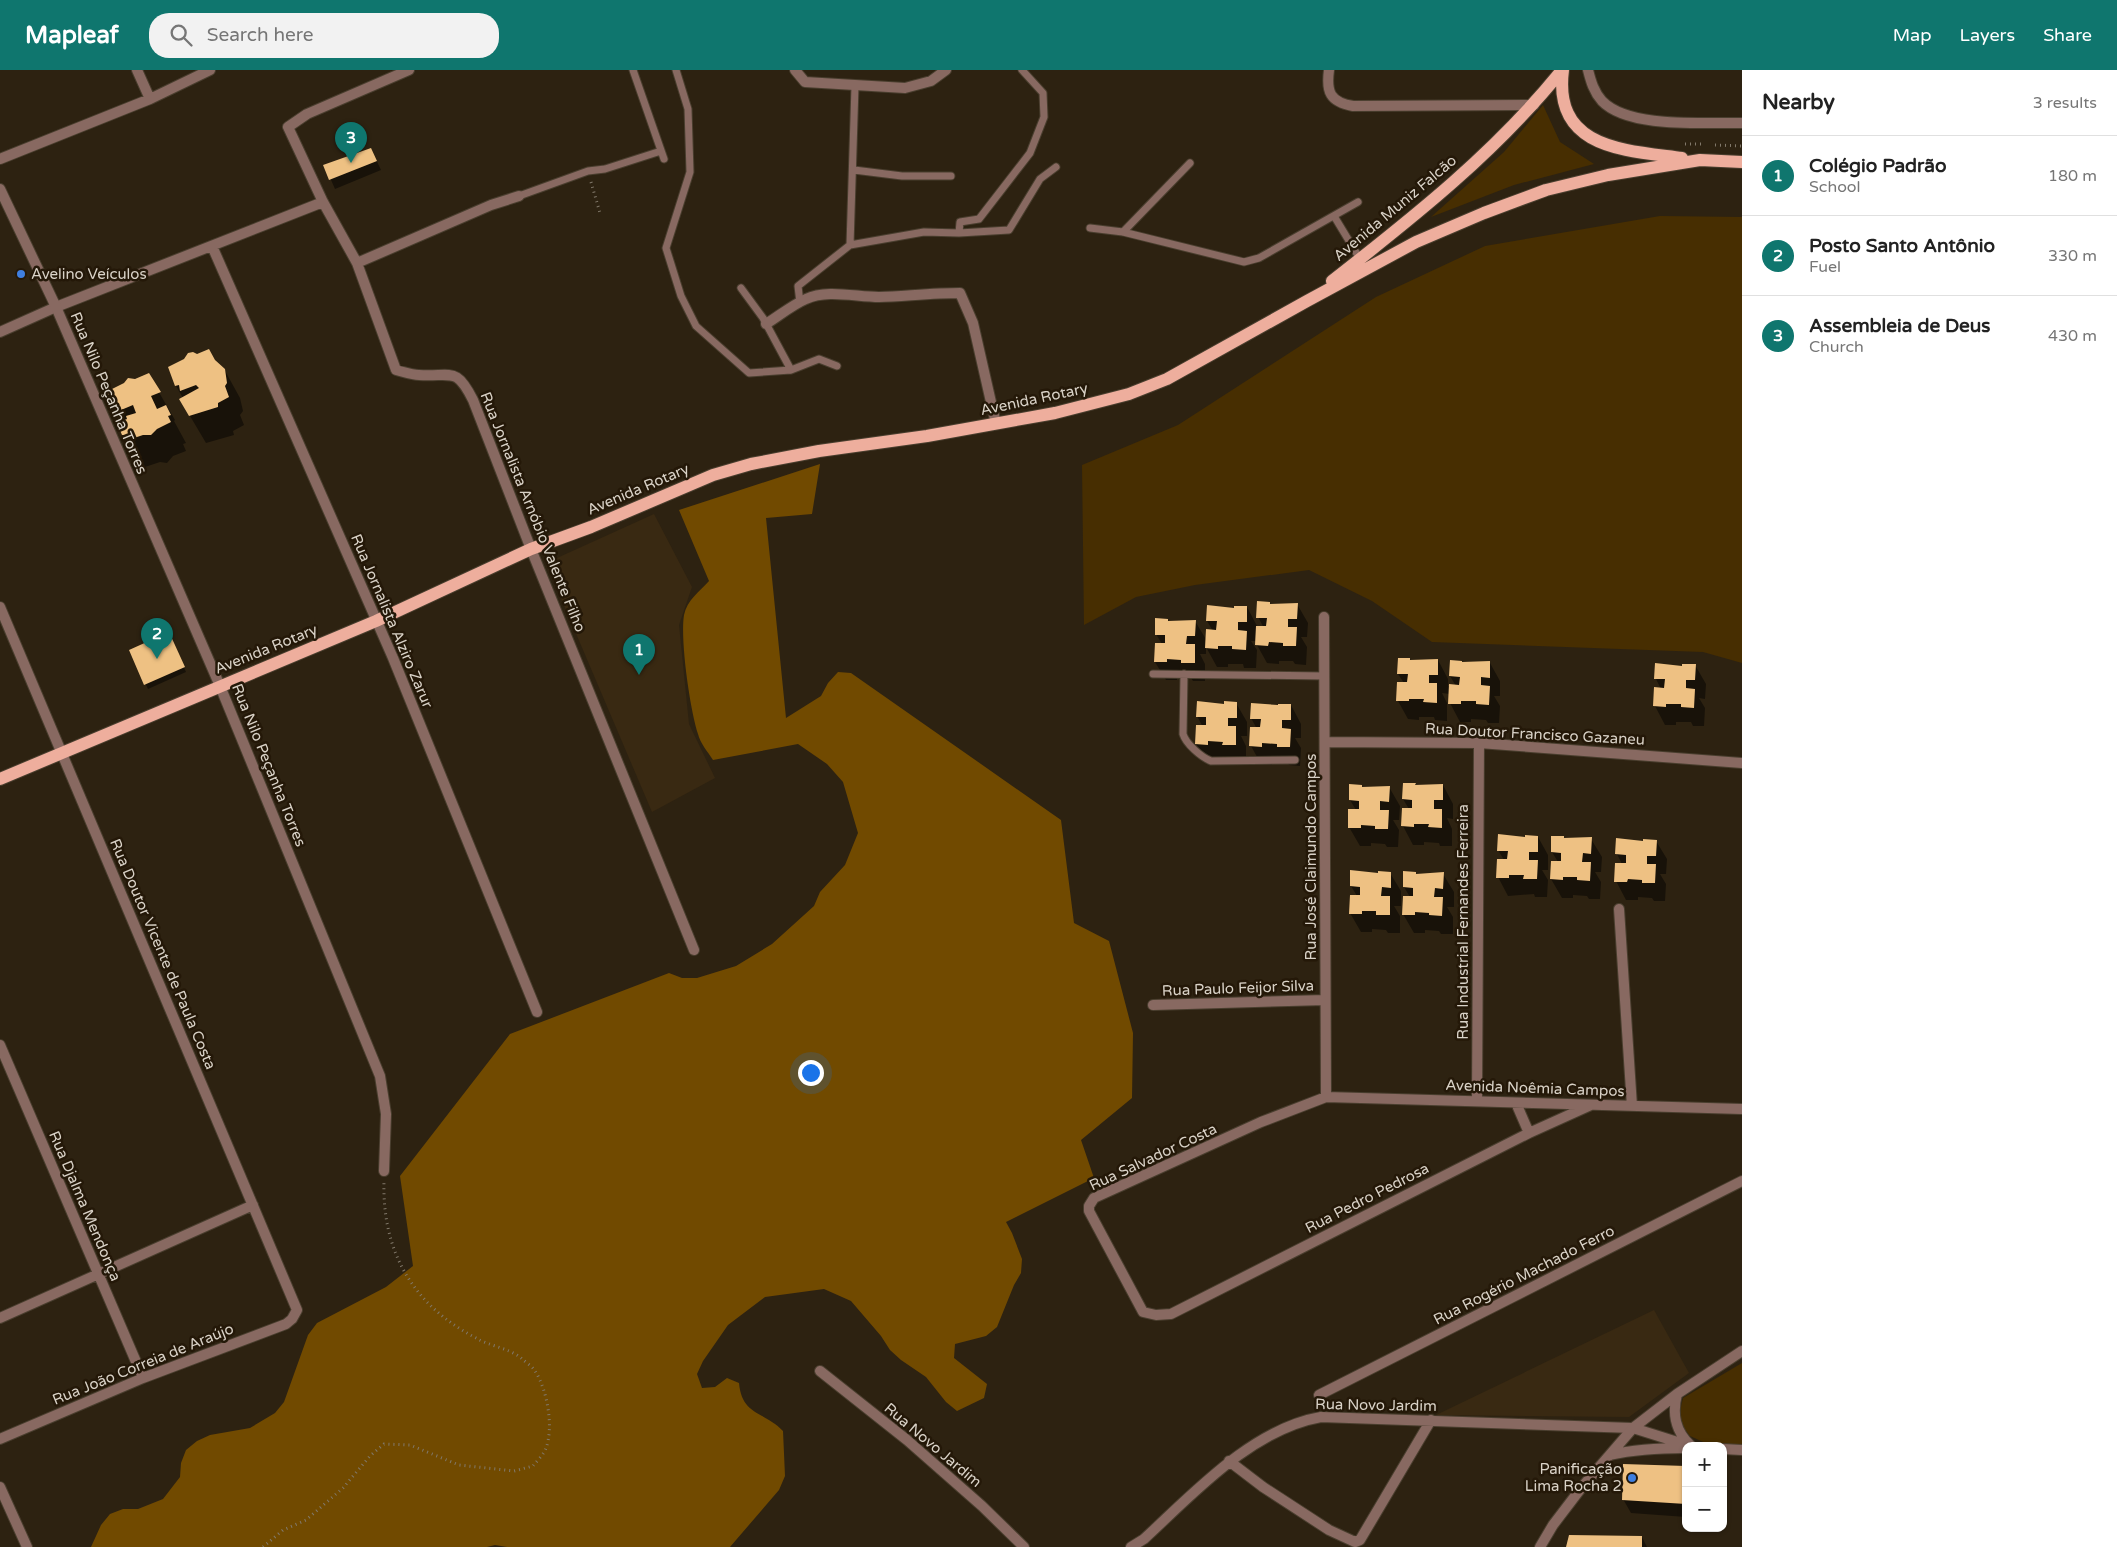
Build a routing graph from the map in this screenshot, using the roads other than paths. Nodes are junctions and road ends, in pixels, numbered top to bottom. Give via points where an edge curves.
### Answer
1 (138, 70) edge
2 (210, 70) edge
3 (409, 70) edge
4 (633, 70) edge
5 (676, 70) edge
6 (946, 70) edge
7 (1022, 70) edge
8 (1329, 70) edge
9 (1562, 70) edge
10 (1588, 70) edge
11 (796, 72) edge
12 (855, 86) junction
13 (150, 98) junction
14 (1534, 105) junction
15 (1742, 123) edge
16 (662, 151) junction
17 (0, 159) edge
18 (664, 159) dead end
19 (1700, 160) junction
20 (1742, 162) edge
21 (1190, 163) dead end
22 (1056, 167) dead end
23 (854, 170) junction
24 (951, 176) dead end
25 (0, 189) edge
26 (519, 196) joint
27 (323, 202) junction
28 (1358, 202) dead end
29 (1334, 216) junction
30 (1090, 228) dead end
31 (1122, 232) junction
32 (959, 233) junction
33 (850, 245) junction
34 (212, 246) junction
35 (1360, 259) junction
36 (357, 263) junction
37 (741, 288) dead end
38 (1307, 301) junction
39 (800, 303) junction
40 (56, 307) junction
41 (766, 324) junction
42 (0, 332) edge
43 (837, 366) dead end
44 (791, 370) junction
45 (996, 424) junction
46 (531, 550) junction
47 (0, 607) edge
48 (1324, 617) dead end
49 (376, 621) junction
50 (1153, 674) dead end
51 (1184, 674) junction
52 (1326, 676) junction
53 (220, 686) junction
54 (1326, 742) junction
55 (1479, 743) junction
56 (61, 753) junction
57 (1295, 760) dead end
58 (1742, 763) edge
59 (0, 779) edge
60 (1619, 909) dead end
61 (694, 950) dead end
62 (1325, 1000) junction
63 (1153, 1005) dead end
64 (537, 1012) dead end
65 (0, 1045) edge
66 (1326, 1097) junction
67 (1477, 1101) junction
68 (1516, 1102) junction
69 (1591, 1105) junction
70 (1632, 1106) junction
71 (1742, 1109) edge
72 (1529, 1133) junction
73 (384, 1171) road end
74 (1742, 1181) edge
75 (253, 1205) junction
76 (98, 1276) junction
77 (296, 1314) joint
78 (1156, 1315) joint
79 (0, 1318) edge
80 (1742, 1351) edge
81 (820, 1371) dead end
82 (143, 1378) junction
83 (1677, 1394) junction
84 (1319, 1395) dead end
85 (1431, 1420) junction
86 (1633, 1428) junction
87 (0, 1439) edge
88 (1689, 1442) edge
89 (1682, 1445) edge
90 (1682, 1447) edge
91 (1727, 1449) edge
92 (1742, 1450) edge
93 (1610, 1455) junction
94 (1229, 1461) junction
95 (0, 1488) edge
96 (27, 1547) edge
97 (1024, 1547) edge
98 (1132, 1547) edge
99 (1540, 1547) edge

1 - 13 street
2 - 13 street
3 - 27 street, Rua Jornalista Arnóbio Valente Filho via 307,114 288,127
4 - 16 lane
5 - 44 lane via 688,109 690,172 666,248 681,296 696,326 749,373
6 - 12 street via 931,81 916,86
7 - 32 lane via 1043,93 1044,117 1030,153 979,219 960,222
8 - 14 street via 1329,90 1340,104
9 - 14 main road, Avenida Muniz Falcão
9 - 19 main road via 1563,96 1568,113 1575,126 1589,137 1606,146
10 - 15 street via 1592,87 1603,102 1639,120
11 - 12 street via 805,82
12 - 23 lane
13 - 17 street
14 - 35 main road, Avenida Muniz Falcão via 1439,196
16 - 18 lane
16 - 26 lane
19 - 20 main road
19 - 38 main road via 1546,190 1416,242
21 - 31 lane
22 - 32 lane via 1040,179 1009,230
23 - 24 lane via 902,176
23 - 33 lane
25 - 40 street, Rua Nilo Peçanha Torres
26 - 36 street
27 - 34 street
27 - 36 street, Rua Jornalista Arnóbio Valente Filho
28 - 29 lane
29 - 31 lane via 1258,258 1244,262
29 - 35 lane
30 - 31 lane
32 - 33 lane via 924,232
33 - 39 lane via 798,286
34 - 40 street
34 - 49 street, Rua Jornalista Alziro Zarur
35 - 38 main road, Avenida Muniz Falcão
36 - 46 street, Rua Jornalista Arnóbio Valente Filho via 396,370 418,375 452,374 467,388
37 - 41 lane
38 - 45 main road, Avenida Rotary via 1167,379 1129,394 1073,409
39 - 41 street
39 - 45 street via 825,295 880,297 960,293 972,324
40 - 42 street
40 - 53 street, Rua Nilo Peçanha Torres
41 - 44 lane
43 - 44 lane via 819,359
45 - 46 main road, Avenida Rotary via 819,450 751,464 712,475
46 - 49 main road, Avenida Rotary
46 - 61 street, Rua Jornalista Arnóbio Valente Filho
47 - 56 street, Rua Doutor Vicente de Paula Costa
48 - 52 street, Rua José Claimundo Campos
49 - 53 main road, Avenida Rotary
49 - 64 street, Rua Jornalista Alziro Zarur
50 - 51 lane
51 - 52 lane
51 - 57 lane via 1183,734 1205,759
52 - 54 street, Rua José Claimundo Campos
53 - 56 main road, Avenida Rotary
53 - 73 street, Rua Nilo Peçanha Torres via 380,1076 386,1114
54 - 55 street, Rua Doutor Francisco Gazaneu
54 - 62 street, Rua José Claimundo Campos
55 - 58 street, Rua Doutor Francisco Gazaneu
55 - 67 street, Rua Industrial Fernandes Ferreira
56 - 59 main road, Avenida Rotary
56 - 75 street, Rua Doutor Vicente de Paula Costa
60 - 70 street
62 - 63 street, Rua Paulo Feijor Silva
62 - 66 street, Rua José Claimundo Campos
65 - 76 street, Rua Djalma Mendonça
66 - 67 street, Avenida Noêmia Campos
66 - 78 street, Rua Salvador Costa via 1261,1122 1091,1201 1089,1211 1143,1312
67 - 68 street, Avenida Noêmia Campos
68 - 69 street, Avenida Noêmia Campos
68 - 72 street
69 - 70 street, Avenida Noêmia Campos
69 - 72 street, Rua Pedro Pedrosa
70 - 71 street, Avenida Noêmia Campos
72 - 78 street, Rua Pedro Pedrosa via 1171,1314
74 - 84 street, Rua Rogério Machado Ferro
75 - 76 street
75 - 77 street, Rua Doutor Vicente de Paula Costa via 296,1305
76 - 79 street
76 - 82 street, Rua Djalma Mendonça
77 - 82 street, Rua João Correia de Araújo via 286,1324
80 - 83 street
81 - 97 street, Rua Novo Jardim via 907,1440
82 - 87 street, Rua João Correia de Araújo
83 - 86 street
83 - 88 street via 1675,1418
85 - 86 street, Rua Novo Jardim
85 - 94 street, Rua Novo Jardim via 1307,1419
85 - 94 street via 1360,1540 1355,1542 1329,1530
86 - 89 street, Rua Novo Jardim
86 - 93 street
90 - 93 street via 1647,1448
91 - 92 street
93 - 99 street via 1564,1510
94 - 98 street, Rua Novo Jardim
95 - 96 street

